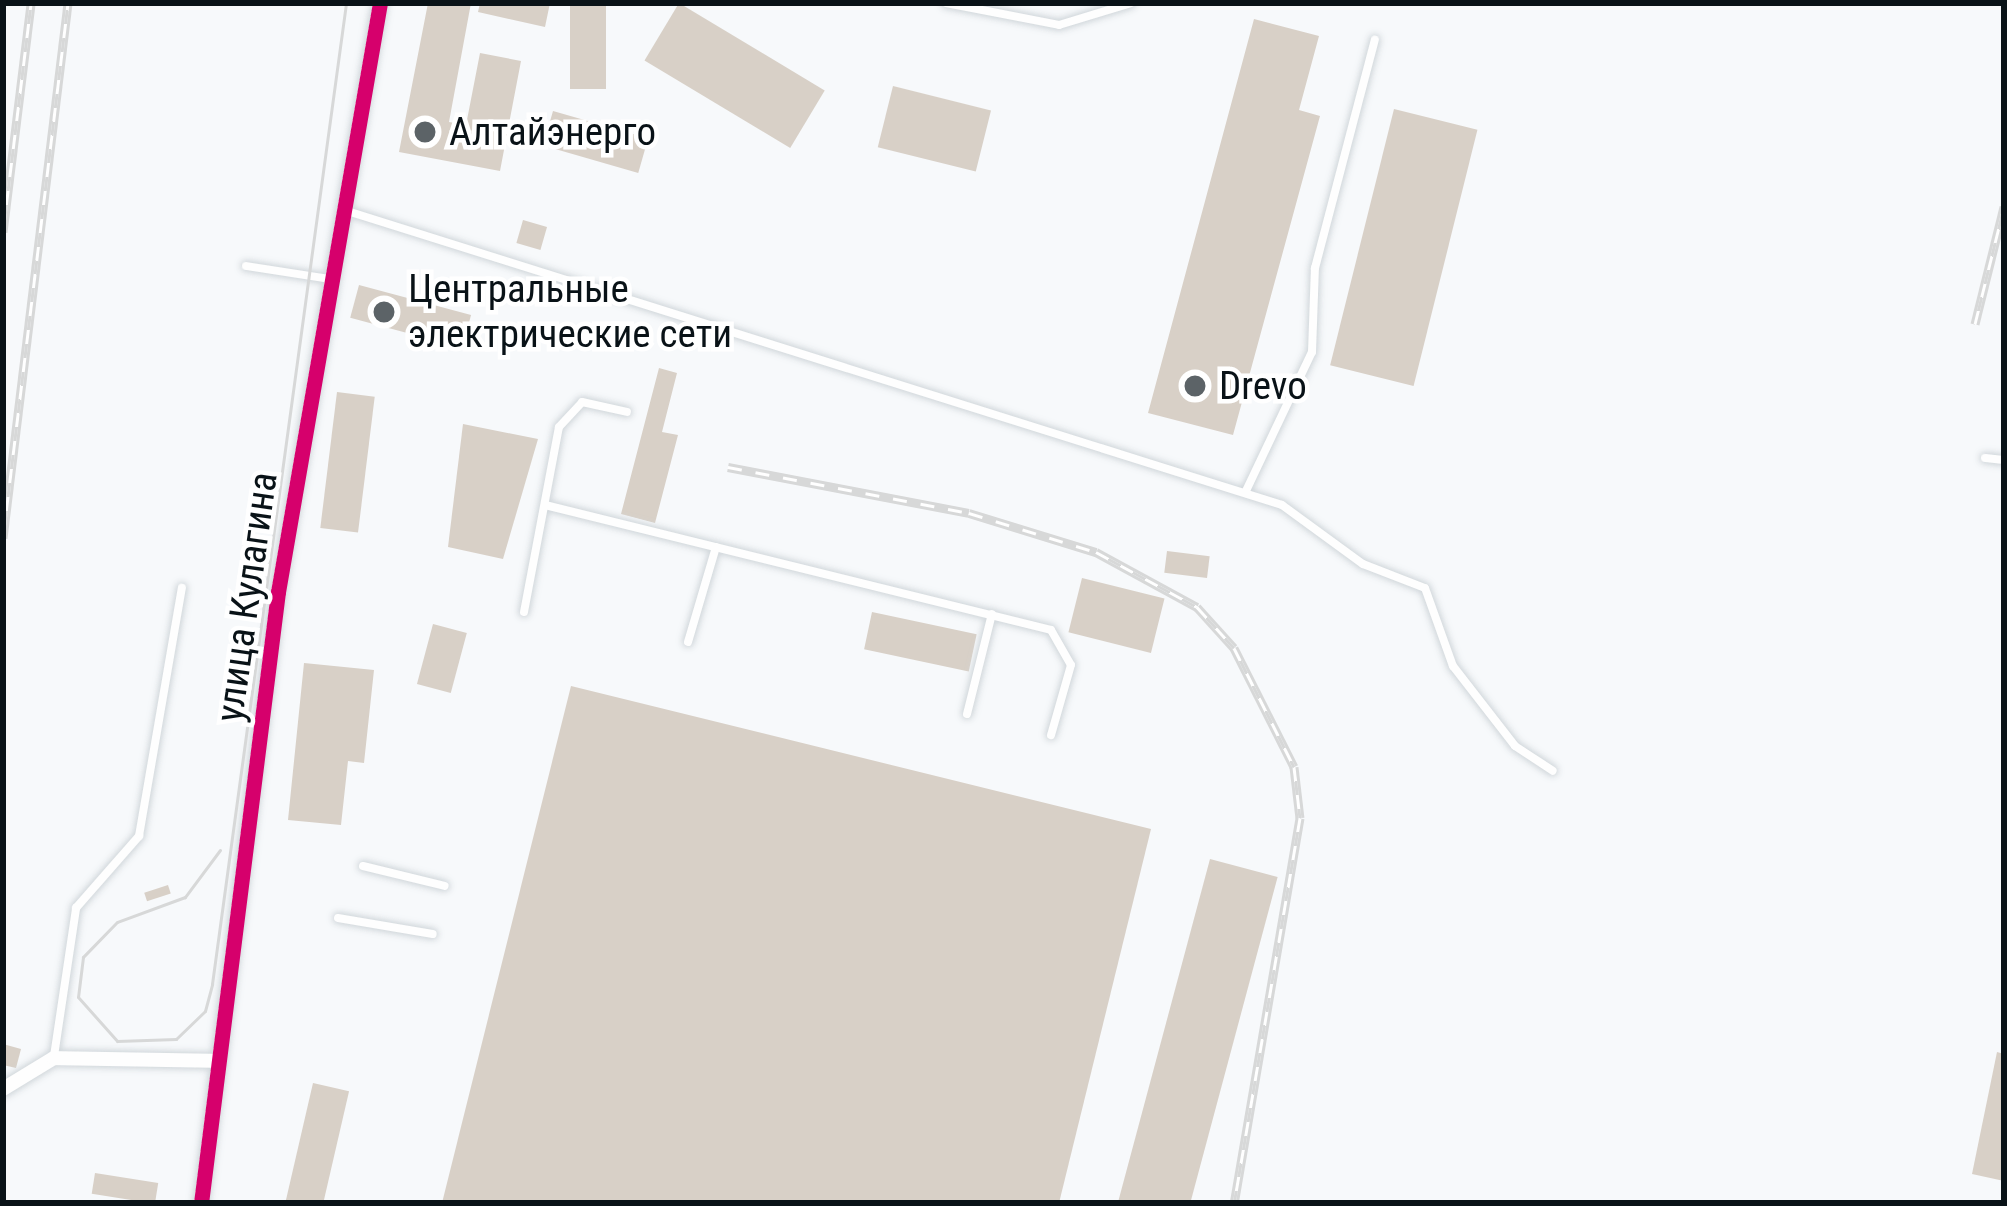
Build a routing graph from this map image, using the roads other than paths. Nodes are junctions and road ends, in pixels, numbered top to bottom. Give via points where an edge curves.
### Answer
1 (380, 3) edge
2 (946, 3) edge
3 (1131, 3) edge
4 (1375, 40) dead end
5 (342, 209) junction
6 (247, 266) dead end
7 (330, 279) junction
8 (627, 412) dead end
9 (1985, 458) dead end
10 (2004, 460) edge
11 (1245, 493) junction
12 (544, 505) junction
13 (716, 547) junction
14 (182, 588) dead end
15 (524, 612) dead end
16 (992, 614) junction
17 (688, 642) dead end
18 (967, 714) dead end
19 (1051, 735) dead end
20 (1553, 771) dead end
21 (363, 866) dead end
22 (446, 886) dead end
23 (338, 918) dead end
24 (433, 934) dead end
25 (54, 1058) junction
26 (219, 1061) junction
27 (3, 1089) edge
28 (201, 1203) edge

1 - 5 street, улица Кулагина
2 - 3 lane via 1059,25
4 - 11 lane via 1315,268 1312,352
5 - 7 street, улица Кулагина
5 - 11 lane
6 - 7 lane
7 - 26 street, улица Кулагина
8 - 12 lane via 582,402 568,412
9 - 10 lane
11 - 20 lane via 1425,588 1453,666 1515,746
12 - 13 lane
12 - 15 lane
13 - 16 lane
13 - 17 lane
14 - 25 lane via 139,836 76,908
16 - 18 lane
16 - 19 lane via 1067,645
21 - 22 lane
23 - 24 lane
25 - 26 street
25 - 27 street
26 - 28 street, улица Кулагина

